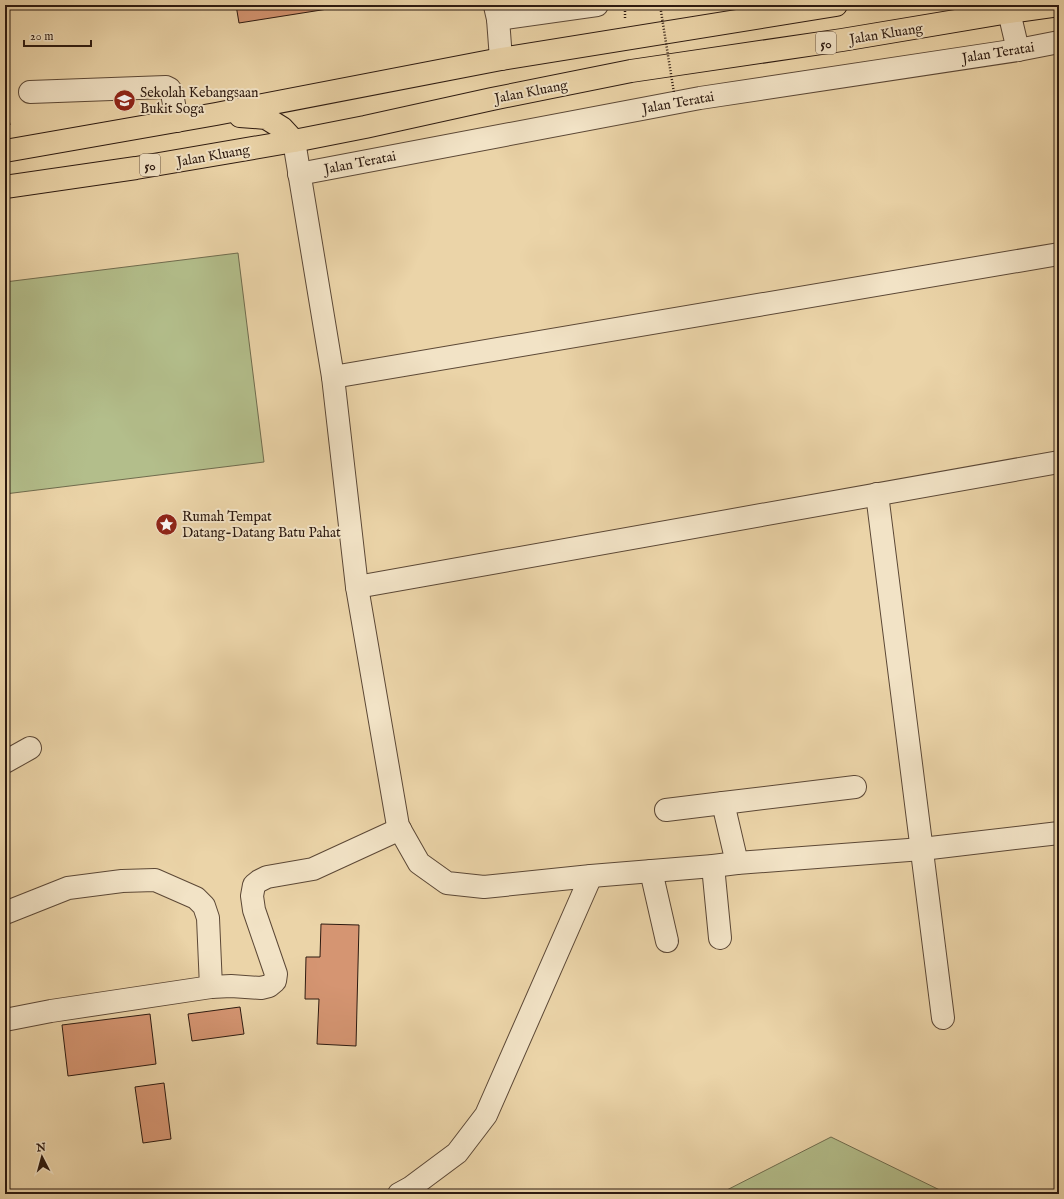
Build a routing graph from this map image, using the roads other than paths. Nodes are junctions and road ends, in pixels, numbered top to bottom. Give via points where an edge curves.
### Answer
1 (596, 5) edge
2 (836, 5) edge
3 (1059, 5) edge
4 (496, 12) edge
5 (1014, 35) junction
6 (1059, 42) edge
7 (501, 59) junction
8 (30, 92) dead end
9 (216, 114) junction
10 (177, 121) junction
11 (294, 141) junction
12 (5, 151) edge
13 (299, 174) junction
14 (5, 187) edge
15 (1059, 254) edge
16 (333, 377) junction
17 (1059, 462) edge
18 (877, 494) junction
19 (357, 587) junction
20 (30, 748) dead end
21 (5, 762) edge
22 (855, 787) dead end
23 (723, 803) junction
24 (666, 810) dead end
25 (400, 829) junction
26 (1059, 833) edge
27 (922, 849) junction
28 (737, 863) junction
29 (713, 866) junction
30 (651, 871) junction
31 (591, 876) junction
32 (5, 912) edge
33 (720, 938) dead end
34 (667, 941) dead end
35 (211, 987) junction
36 (943, 1018) dead end
37 (5, 1020) edge
38 (399, 1194) edge

1 - 4 street
2 - 7 highway
3 - 5 highway, Jalan Kluang / 50
4 - 7 street
5 - 6 street, Jalan Teratai
5 - 11 highway, Jalan Kluang / 50 via 842,40 631,71
5 - 13 street, Jalan Teratai
7 - 9 highway
8 - 10 street via 166,87 172,93
9 - 10 highway
9 - 11 highway via 266,118 282,128
10 - 12 highway
11 - 13 street
11 - 14 highway, Jalan Kluang / 50
13 - 16 street
15 - 16 street
16 - 19 street
17 - 18 street
18 - 19 street
18 - 27 street
19 - 25 street
20 - 21 street
22 - 23 street
23 - 24 street
23 - 28 street
25 - 31 street via 419,862 447,883 484,887
25 - 35 street via 313,869 267,877 254,885 254,910 276,974 274,981 270,986 261,988
26 - 27 street
27 - 28 street
27 - 36 street
28 - 29 street
29 - 30 street
29 - 33 street
30 - 31 street
30 - 34 street
31 - 38 street via 486,1115 457,1153
32 - 35 street via 68,888 122,881 155,880 196,898 204,906 208,918
35 - 37 street via 59,1009

